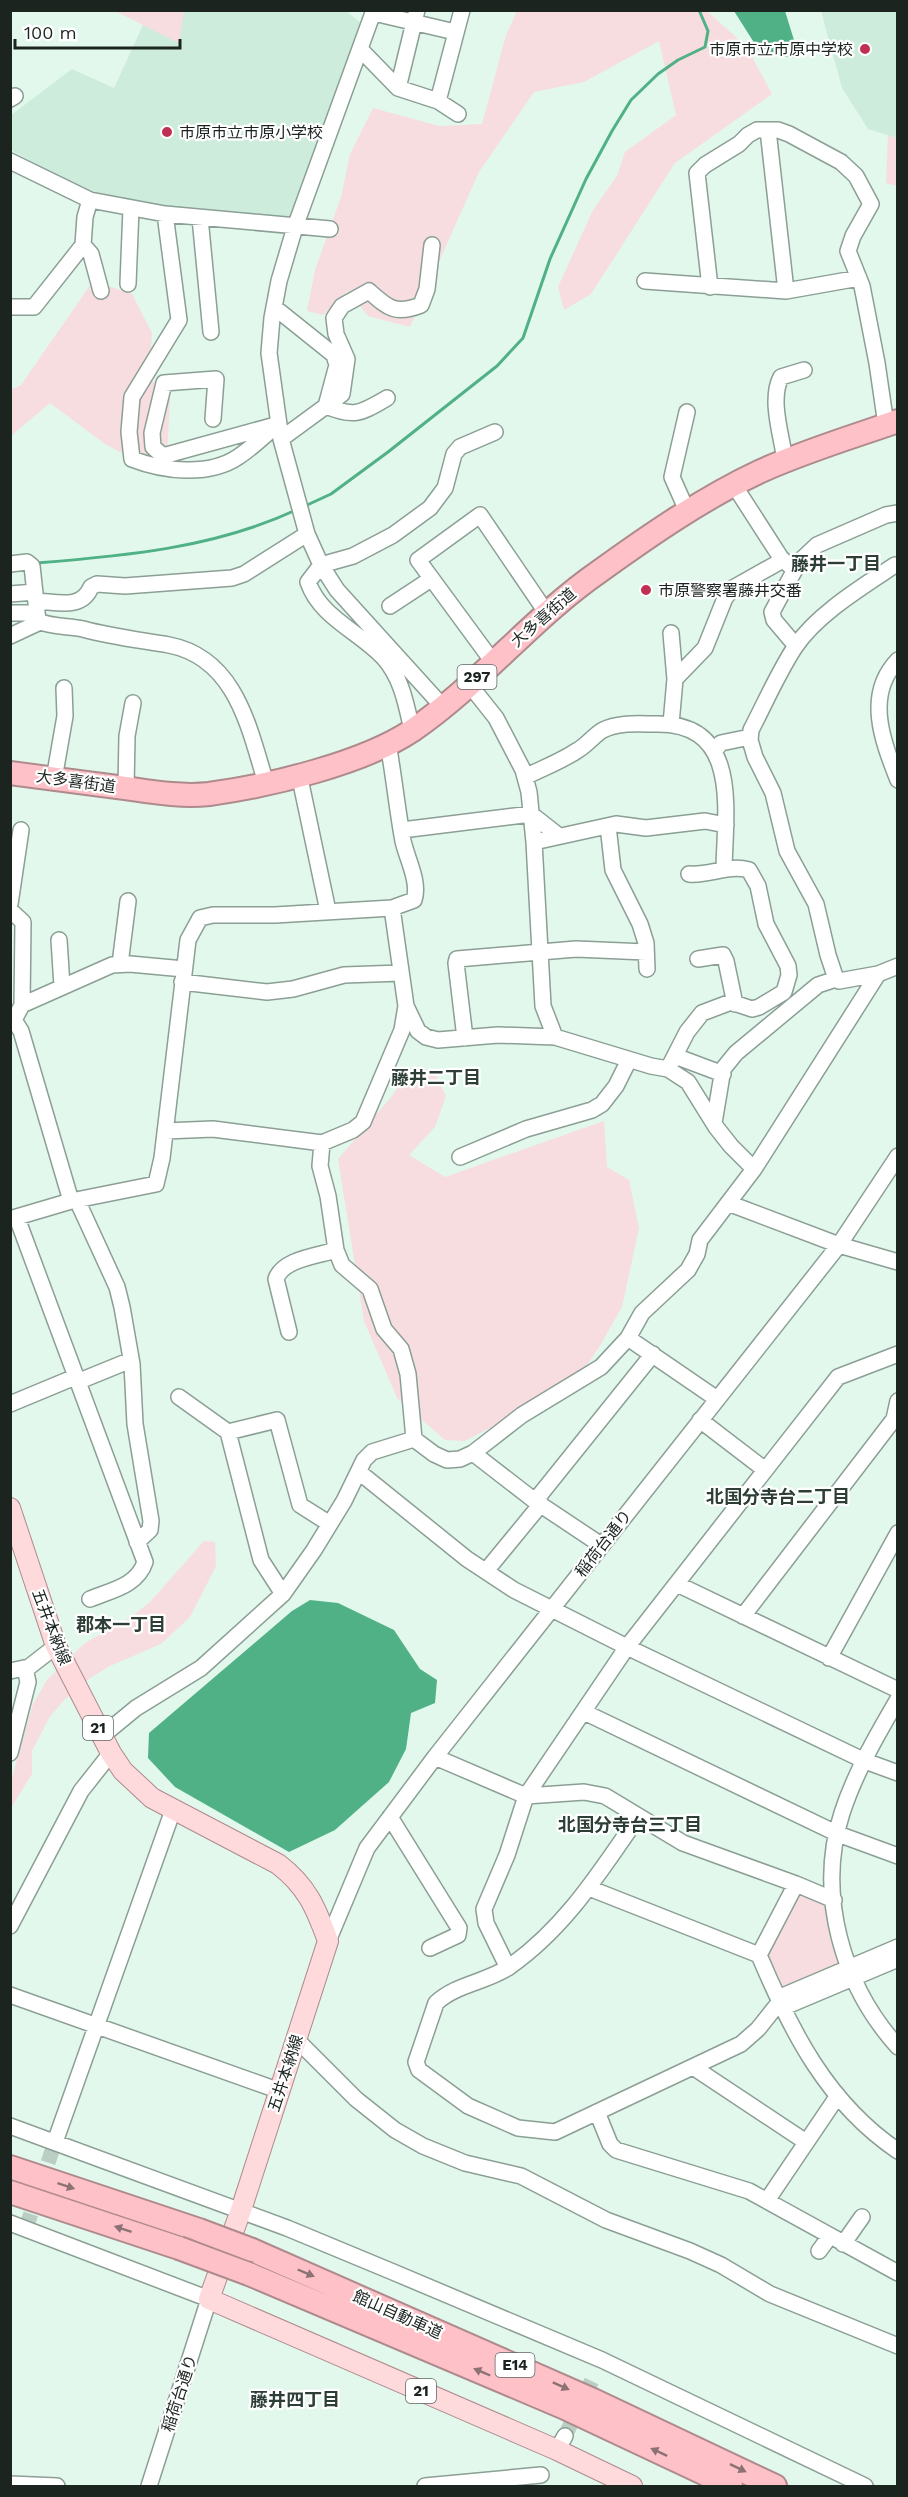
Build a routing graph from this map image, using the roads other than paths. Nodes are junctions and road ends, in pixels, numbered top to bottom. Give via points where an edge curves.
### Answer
1 (462, 10) edge
2 (374, 12) edge
3 (415, 17) edge
4 (455, 32) junction
5 (360, 49) junction
6 (398, 88) junction
7 (438, 101) junction
8 (458, 114) dead end
9 (768, 130) junction
10 (10, 161) edge
11 (90, 200) junction
12 (131, 208) junction
13 (165, 214) junction
14 (200, 218) junction
15 (295, 227) junction
16 (330, 229) dead end
17 (83, 245) junction
18 (432, 245) dead end
19 (859, 278) junction
20 (645, 281) dead end
21 (128, 284) dead end
22 (710, 287) junction
23 (101, 291) dead end
24 (786, 291) junction
25 (10, 307) edge
26 (274, 307) junction
27 (211, 333) dead end
28 (804, 370) dead end
29 (387, 398) dead end
30 (326, 406) junction
31 (687, 412) dead end
32 (213, 418) dead end
33 (891, 423) edge
34 (280, 431) junction
35 (495, 432) dead end
36 (785, 461) junction
37 (734, 485) junction
38 (688, 513) junction
39 (897, 513) edge
40 (307, 534) junction
41 (10, 564) edge
42 (321, 565) junction
43 (789, 565) junction
44 (896, 565) dead end
45 (431, 579) junction
46 (10, 594) edge
47 (390, 606) dead end
48 (37, 607) junction
49 (546, 612) junction
50 (10, 613) edge
51 (671, 633) dead end
52 (10, 636) edge
53 (795, 646) junction
54 (897, 660) edge
55 (493, 662) junction
56 (675, 679) junction
57 (469, 684) junction
58 (64, 688) dead end
59 (133, 703) dead end
60 (443, 707) junction
61 (671, 724) junction
62 (412, 730) junction
63 (750, 737) junction
64 (388, 744) junction
65 (715, 750) junction
66 (10, 773) edge
67 (299, 774) junction
68 (525, 777) junction
69 (54, 778) junction
70 (897, 780) edge
71 (266, 783) junction
72 (126, 788) junction
73 (531, 814) junction
74 (726, 825) junction
75 (608, 826) junction
76 (21, 830) dead end
77 (402, 830) junction
78 (560, 836) junction
79 (534, 842) junction
80 (13, 869) edge
81 (724, 869) junction
82 (689, 874) dead end
83 (128, 901) dead end
84 (10, 904) edge
85 (392, 908) junction
86 (10, 910) edge
87 (328, 911) junction
88 (59, 940) dead end
89 (540, 951) junction
90 (646, 952) junction
91 (698, 959) dead end
92 (120, 964) junction
93 (897, 966) edge
94 (647, 969) dead end
95 (401, 973) junction
96 (878, 974) junction
97 (183, 975) junction
98 (836, 979) junction
99 (62, 986) junction
100 (735, 1004) junction
101 (22, 1005) junction
102 (406, 1006) junction
103 (13, 1020) edge
104 (555, 1037) junction
105 (465, 1038) junction
106 (629, 1060) junction
107 (671, 1062) junction
108 (723, 1074) junction
109 (714, 1123) junction
110 (165, 1131) junction
111 (322, 1143) junction
112 (897, 1156) edge
113 (460, 1157) dead end
114 (754, 1169) junction
115 (74, 1200) junction
116 (728, 1203) junction
117 (14, 1218) edge
118 (838, 1245) junction
119 (336, 1250) junction
120 (897, 1262) edge
121 (289, 1332) dead end
122 (628, 1338) junction
123 (652, 1354) junction
124 (897, 1354) edge
125 (131, 1360) junction
126 (76, 1379) junction
127 (179, 1397) dead end
128 (717, 1399) junction
129 (897, 1401) edge
130 (10, 1404) edge
131 (896, 1419) edge
132 (700, 1420) junction
133 (228, 1432) junction
134 (414, 1439) junction
135 (473, 1453) junction
136 (764, 1469) junction
137 (359, 1472) junction
138 (538, 1502) junction
139 (10, 1508) edge
140 (330, 1524) junction
141 (897, 1533) edge
142 (137, 1542) junction
143 (601, 1545) junction
144 (486, 1571) junction
145 (677, 1584) junction
146 (283, 1594) junction
147 (90, 1599) dead end
148 (552, 1608) junction
149 (743, 1616) junction
150 (56, 1646) junction
151 (627, 1647) junction
152 (829, 1658) junction
153 (18, 1670) edge
154 (897, 1690) edge
155 (897, 1699) edge
156 (584, 1712) junction
157 (107, 1745) junction
158 (10, 1753) edge
159 (435, 1757) junction
160 (865, 1761) junction
161 (897, 1773) edge
162 (526, 1796) junction
163 (173, 1810) junction
164 (390, 1817) junction
165 (638, 1817) junction
166 (838, 1834) junction
167 (897, 1856) edge
168 (796, 1884) junction
169 (589, 1888) junction
170 (834, 1900) junction
171 (10, 1926) edge
172 (328, 1941) junction
173 (897, 1947) edge
174 (430, 1948) dead end
175 (759, 1955) junction
176 (897, 1959) edge
177 (508, 1968) junction
178 (851, 1973) junction
179 (10, 1995) edge
180 (779, 2003) junction
181 (97, 2028) junction
182 (296, 2039) junction
183 (897, 2047) edge
184 (693, 2067) junction
185 (280, 2091) junction
186 (837, 2097) junction
187 (597, 2112) junction
188 (10, 2126) edge
189 (55, 2142) junction
190 (806, 2142) junction
191 (897, 2151) edge
192 (10, 2168) edge
193 (10, 2192) edge
194 (768, 2199) junction
195 (240, 2210) junction
196 (862, 2217) dead end
197 (10, 2223) edge
198 (836, 2240) junction
199 (819, 2251) dead end
200 (897, 2273) edge
201 (209, 2299) junction
202 (897, 2346) edge
203 (541, 2475) dead end
204 (10, 2484) edge
205 (57, 2487) edge
206 (149, 2487) edge
207 (426, 2487) edge
208 (632, 2487) edge
209 (731, 2487) edge
210 (775, 2487) edge
211 (865, 2487) edge

1 - 4 street
2 - 3 street
2 - 5 street
3 - 4 street
3 - 6 street
4 - 7 street
5 - 6 street
5 - 15 street
6 - 7 street
7 - 8 street
9 - 19 street via 789,134 841,162 856,176 871,204 848,251
9 - 22 street via 748,135 697,173
9 - 24 street
10 - 11 street
11 - 12 street
11 - 17 street via 84,217
12 - 13 street
12 - 21 street
13 - 14 street
13 - 34 street via 179,320 132,397 132,459 149,466 181,470 213,466 236,459
14 - 15 street
14 - 27 street
15 - 16 street
15 - 26 street
17 - 23 street via 91,254
17 - 25 street via 34,307
18 - 30 street via 427,289 421,304 395,310 369,291 342,306 334,318 347,359 342,394
19 - 24 street
19 - 33 street
20 - 22 street
22 - 24 street
26 - 30 street via 334,355 337,365
26 - 34 street via 269,353
28 - 36 street via 781,377 778,384
29 - 30 street via 363,412 345,414
30 - 34 street
31 - 38 street via 672,477
32 - 34 street via 216,379 164,383 152,434 153,447 163,456
33 - 36 highway, 大多喜街道 / 297
34 - 40 street
35 - 42 street via 460,447 454,454 445,488 430,508 393,535 353,556
36 - 37 highway, 大多喜街道 / 297
37 - 38 highway, 大多喜街道 / 297
37 - 43 street
38 - 49 highway, 大多喜街道 / 297 via 603,568
39 - 43 street via 817,545 799,562
40 - 42 street
40 - 48 street via 232,578 125,586 97,584 76,603
41 - 48 street via 27,562 32,566
42 - 60 street via 337,590
42 - 62 street via 308,582 313,596 383,657 400,681
43 - 53 street via 772,612
43 - 56 street via 733,588 725,598 705,648
44 - 53 street via 854,592
45 - 47 street
45 - 49 street via 418,560 480,514
45 - 55 street
46 - 48 street
48 - 50 street
48 - 52 street
48 - 71 street via 70,626 171,645 203,658 237,696
49 - 55 highway, 大多喜街道 / 297
51 - 56 street
53 - 63 street
54 - 70 street via 882,686 878,712 883,742
55 - 57 highway, 大多喜街道 / 297
56 - 61 street
57 - 60 highway, 大多喜街道 / 297
57 - 68 street via 496,718
58 - 69 street via 65,716
59 - 72 street via 127,736
60 - 62 highway, 大多喜街道 / 297
61 - 65 street via 689,729
61 - 68 street via 619,724 602,731 579,750
62 - 64 highway, 大多喜街道 / 297
63 - 65 street via 721,743
63 - 98 street via 773,793 787,851 816,904
64 - 67 highway, 大多喜街道 / 297 via 339,764
64 - 77 street
65 - 74 street via 724,786
66 - 69 highway, 大多喜街道 / 297
67 - 71 highway, 大多喜街道 / 297
67 - 87 street
68 - 73 street
69 - 72 highway, 大多喜街道 / 297
71 - 72 highway, 大多喜街道 / 297 via 194,795
73 - 77 street
73 - 78 street
73 - 79 street
74 - 75 street via 705,821 646,828
74 - 81 street
75 - 78 street
75 - 90 street via 613,870 640,924
76 - 80 street
77 - 85 street via 416,892 414,900
78 - 79 street
79 - 89 street
80 - 84 street
81 - 82 street
81 - 100 street via 743,868 754,876 766,924 789,975 784,992 764,1004 752,1009
83 - 92 street
85 - 87 street
85 - 95 street
86 - 101 street via 23,922
87 - 97 street via 200,918 188,940
88 - 99 street
89 - 90 street
89 - 104 street via 543,1006
89 - 105 street via 457,959
90 - 94 street
91 - 100 street via 723,955
92 - 97 street
92 - 99 street
93 - 96 street
95 - 97 street via 344,975 267,992
95 - 102 street
96 - 98 street
96 - 114 street
97 - 110 street
98 - 108 street via 818,985 736,1053
99 - 101 street
100 - 107 street via 718,1005 702,1013
101 - 103 street
102 - 105 street via 414,1025 426,1037
102 - 111 street via 402,1030 363,1122
103 - 115 street via 21,1031
104 - 105 street
104 - 106 street
106 - 107 street
106 - 113 street via 616,1086 592,1110 526,1129
107 - 108 street
107 - 109 street
108 - 109 street
109 - 114 street
110 - 111 street via 213,1129
110 - 115 street via 156,1184
111 - 119 street via 320,1166
112 - 118 street, 稲荷台通り
114 - 116 street
115 - 117 street
115 - 125 street via 117,1287
116 - 118 street
116 - 122 street via 700,1240 688,1270 642,1313
117 - 126 street
118 - 120 street
118 - 128 street, 稲荷台通り
119 - 121 street via 288,1265 279,1272 276,1279
119 - 134 street via 342,1265 370,1289 384,1329 401,1349 408,1374
122 - 123 street
122 - 135 street via 601,1367 522,1415
123 - 128 street
123 - 138 street
124 - 136 street via 838,1377
125 - 126 street
125 - 142 street via 135,1424 151,1521 150,1530
126 - 130 street
126 - 142 street
127 - 133 street
128 - 132 street, 稲荷台通り
129 - 131 street
131 - 149 street
132 - 136 street
132 - 143 street, 稲荷台通り
133 - 140 street via 277,1420 300,1505
133 - 146 street via 261,1560
134 - 135 street via 447,1460
134 - 137 street via 372,1452
135 - 138 street
136 - 145 street
137 - 140 street
137 - 144 street
138 - 143 street
138 - 144 street
139 - 150 main road, 五井本納線 / 21
140 - 146 street
141 - 152 street
142 - 147 street via 145,1562 141,1574
143 - 148 street, 稲荷台通り
144 - 148 street
145 - 149 street
145 - 151 street
146 - 157 street via 201,1668 136,1708
148 - 151 street
148 - 159 street, 稲荷台通り
149 - 152 street
150 - 153 street
150 - 157 main road, 五井本納線 / 21
151 - 156 street
151 - 160 street
152 - 154 street
153 - 158 street via 28,1682
155 - 160 street
156 - 162 street
156 - 166 street
157 - 163 main road, 五井本納線 / 21 via 137,1785
157 - 171 street
159 - 162 street
159 - 164 street, 稲荷台通り
160 - 161 street
160 - 166 street via 841,1816
162 - 165 street via 584,1792 605,1796
162 - 177 street via 507,1856 484,1909 486,1923
163 - 172 main road, 五井本納線 / 21 via 290,1873 310,1896
163 - 181 street
164 - 172 street, 稲荷台通り via 367,1848
164 - 174 street via 459,1928 458,1935
165 - 168 street via 683,1844
165 - 169 street
166 - 167 street
166 - 170 street via 833,1857
168 - 170 street
168 - 175 street
169 - 175 street
169 - 177 street via 570,1913
170 - 178 street via 838,1934
172 - 182 main road, 五井本納線
173 - 178 street
175 - 180 street
176 - 178 street
177 - 187 street via 436,2003 416,2062 419,2070 468,2106 518,2128 555,2132
178 - 180 street via 789,2005
178 - 183 street via 872,2015
179 - 181 street
180 - 184 street via 741,2044
180 - 186 street via 808,2057
181 - 185 street
181 - 189 street
182 - 185 main road, 五井本納線
182 - 202 street via 356,2099 423,2146 465,2163 521,2176 606,2220 721,2265 770,2294 792,2299
184 - 187 street
184 - 190 street
185 - 195 main road, 五井本納線
186 - 190 street
186 - 191 street
187 - 194 street via 610,2145 616,2150
188 - 189 street
189 - 195 street
190 - 194 street
192 -> 210 highway, 館山自動車道 / E14, bridge via 252,2250 585,2397
209 -> 193 highway, 館山自動車道 / E14, bridge via 563,2407 249,2274
194 - 198 street
195 - 201 main road, 五井本納線
195 - 211 street via 340,2250
196 - 198 street
197 - 201 street
198 - 199 street
198 - 200 street
201 - 206 street, 稲荷台通り
201 - 208 main road, 21 via 561,2443
203 - 207 street
204 - 205 street

